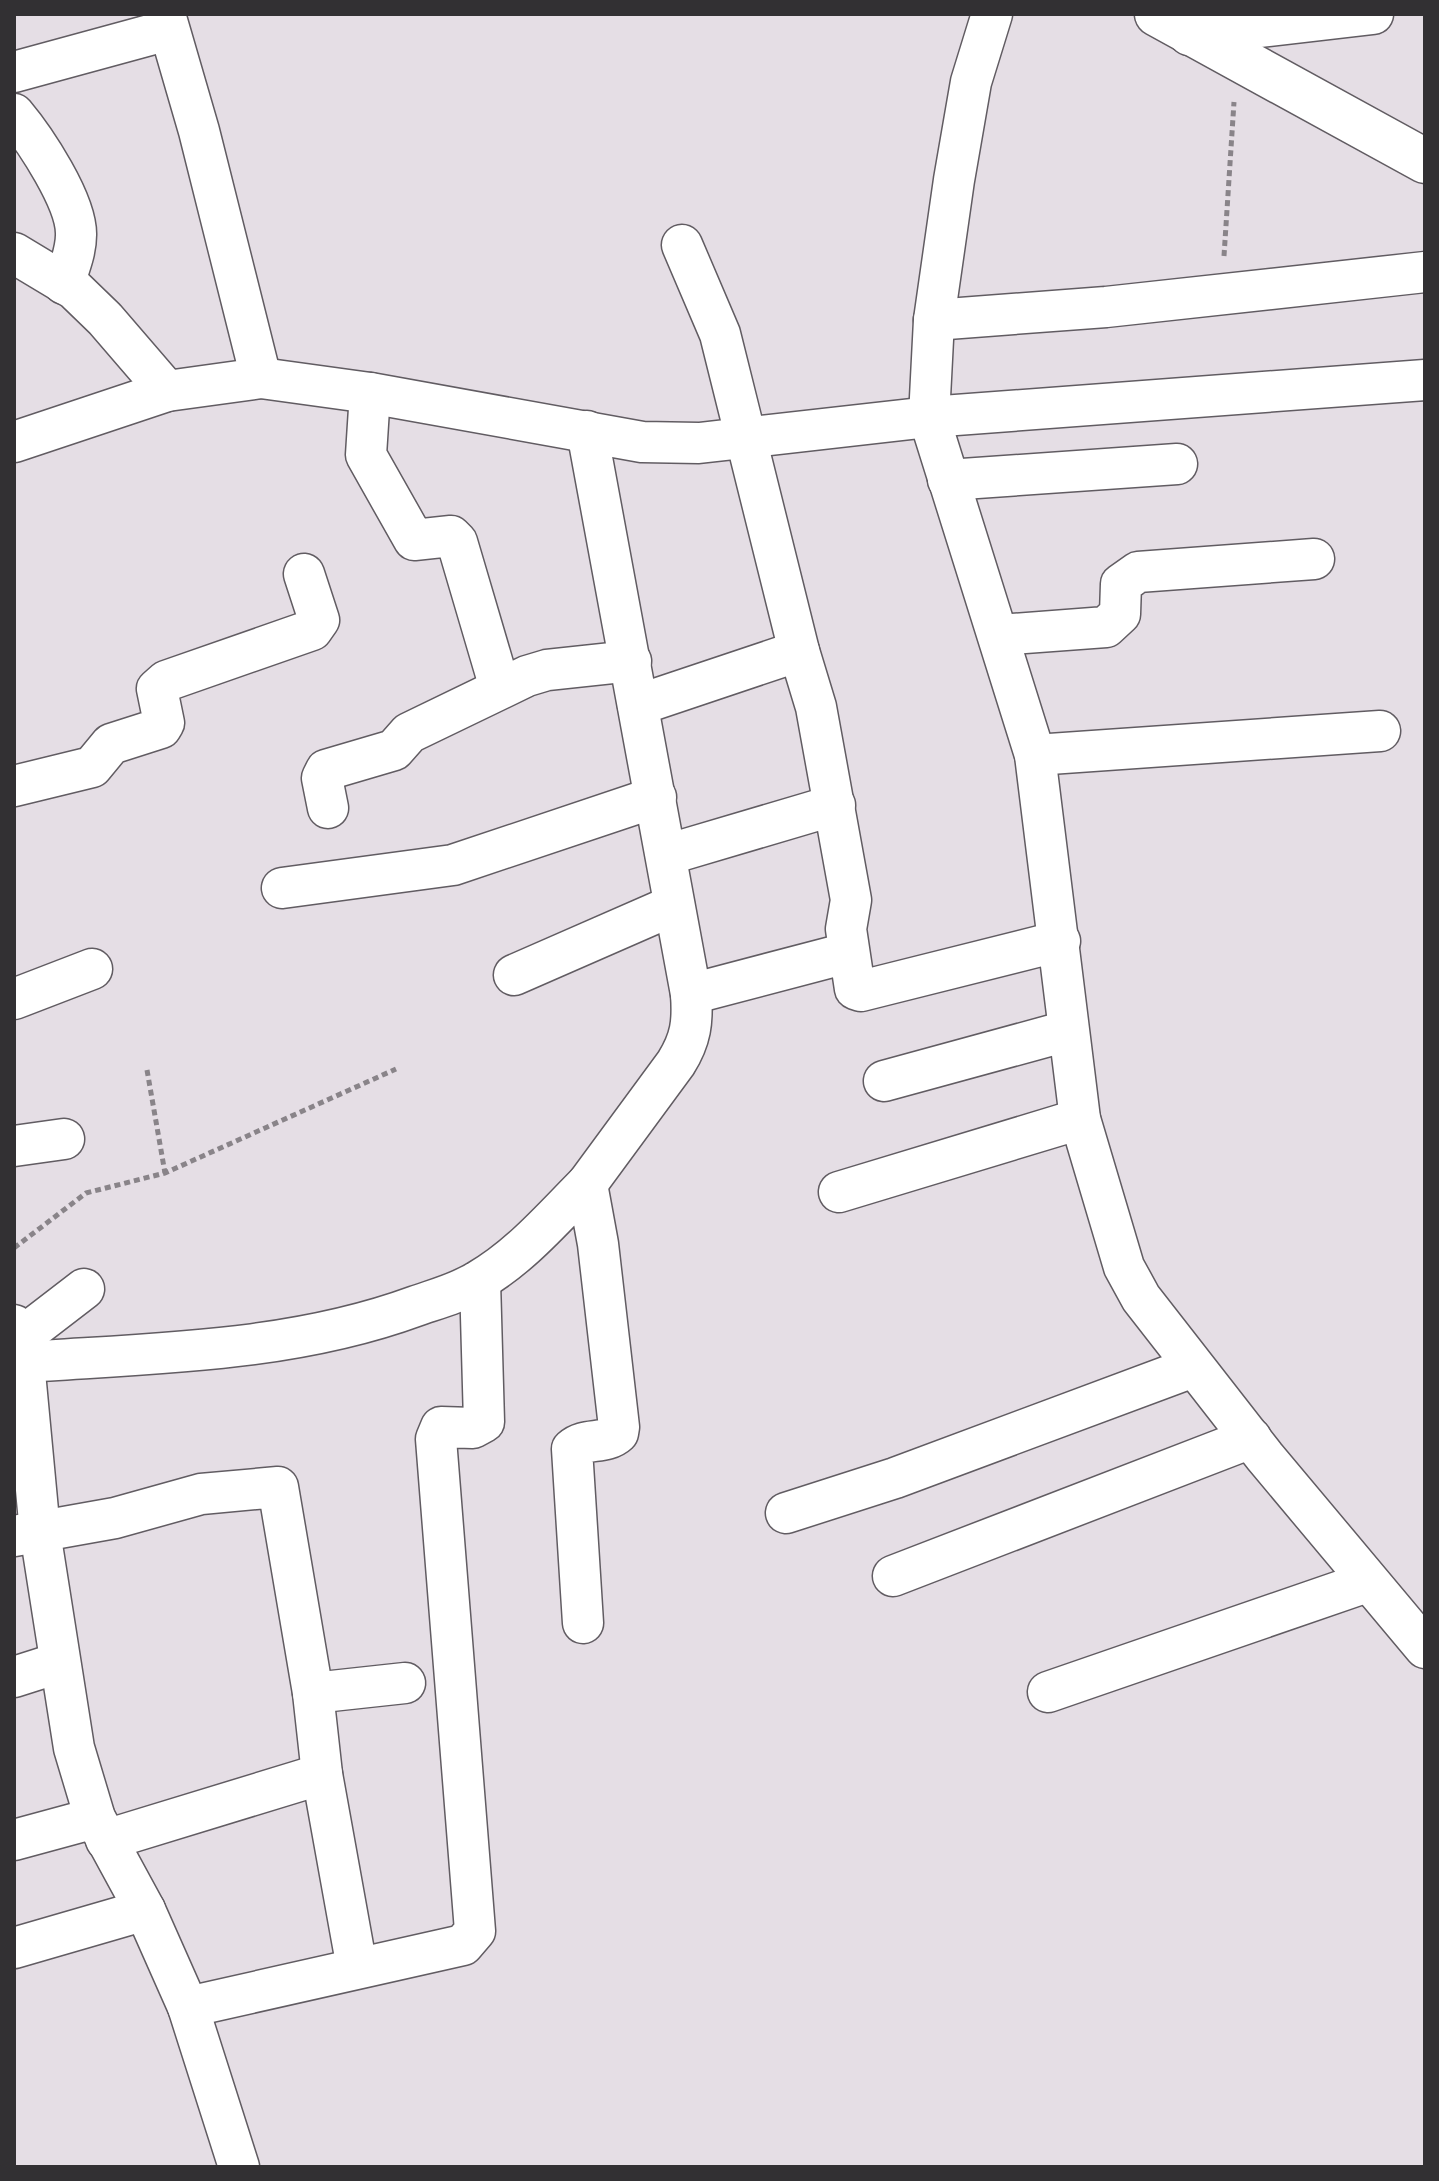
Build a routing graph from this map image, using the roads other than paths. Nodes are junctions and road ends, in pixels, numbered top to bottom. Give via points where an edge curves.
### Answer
1 (992, 14) edge
2 (1373, 14) edge
3 (166, 22) edge
4 (1173, 24) edge
5 (14, 72) edge
6 (14, 114) edge
7 (1425, 161) edge
8 (682, 245) dead end
9 (14, 253) edge
10 (1425, 272) edge
11 (64, 284) junction
12 (934, 320) junction
13 (261, 378) junction
14 (1425, 380) edge
15 (167, 391) junction
16 (370, 393) junction
17 (929, 417) junction
18 (587, 431) junction
19 (745, 437) junction
20 (14, 442) edge
21 (1177, 464) dead end
22 (948, 480) junction
23 (1314, 559) dead end
24 (304, 574) dead end
25 (999, 635) junction
26 (799, 651) junction
27 (631, 661) junction
28 (500, 688) junction
29 (638, 705) junction
30 (1380, 731) dead end
31 (1035, 755) junction
32 (14, 786) edge
33 (656, 797) junction
34 (835, 805) junction
35 (328, 808) dead end
36 (666, 855) junction
37 (282, 888) dead end
38 (674, 905) junction
39 (1060, 941) junction
40 (847, 953) junction
41 (92, 969) dead end
42 (514, 975) dead end
43 (691, 994) junction
44 (14, 999) edge
45 (1067, 1031) junction
46 (884, 1081) dead end
47 (1080, 1119) junction
48 (64, 1139) dead end
49 (14, 1146) edge
50 (587, 1184) junction
51 (839, 1192) dead end
52 (480, 1281) junction
53 (84, 1289) dead end
54 (19, 1342) edge
55 (1193, 1367) junction
56 (1251, 1438) junction
57 (786, 1513) dead end
58 (27, 1534) edge
59 (893, 1576) dead end
60 (1367, 1582) junction
61 (583, 1623) dead end
62 (1425, 1648) edge
63 (58, 1663) junction
64 (14, 1677) edge
65 (405, 1683) dead end
66 (1048, 1692) dead end
67 (313, 1693) junction
68 (322, 1774) junction
69 (100, 1829) junction
70 (14, 1840) edge
71 (145, 1910) junction
72 (14, 1948) edge
73 (357, 1968) junction
74 (188, 2007) junction
75 (239, 2167) edge

1 - 12 street via 971,82
2 - 4 street
3 - 5 street
3 - 13 street
4 - 7 main road
6 - 11 street via 65,196 77,232
8 - 19 street via 720,334
9 - 11 street
10 - 12 street
11 - 15 street via 105,319
12 - 17 street
13 - 15 street
13 - 16 street
14 - 17 street
15 - 20 street
16 - 18 street
16 - 28 street via 366,455 414,540 451,536 457,542
17 - 19 street
17 - 22 street
18 - 19 street via 642,442
18 - 27 street
19 - 26 street
21 - 22 street
22 - 25 street
23 - 25 street via 1138,572 1124,578 1120,614 1106,627
24 - 32 street via 319,620 312,630 166,681 157,689 161,728 111,744 92,767
25 - 31 street
26 - 29 street
26 - 34 street
27 - 28 street via 547,670
27 - 29 street
28 - 35 street via 409,733 394,750 326,770 322,778
29 - 33 street
30 - 31 street
31 - 39 street
33 - 36 street
33 - 37 street via 453,865
34 - 36 street
34 - 40 street via 851,900
36 - 38 street
38 - 42 street
38 - 43 street
39 - 40 street via 861,991 853,986
39 - 45 street
40 - 43 street
41 - 44 street
43 - 50 street via 688,1044
45 - 46 street
45 - 47 street
47 - 51 street
47 - 55 street via 1124,1267
48 - 49 street
50 - 52 street via 522,1250
50 - 61 street via 619,1427 609,1440 572,1449
52 - 54 street via 386,1316 286,1339 191,1351
52 - 73 street via 484,1422 473,1428 441,1427 436,1439 475,1931 463,1945
53 - 54 street
54 - 58 street
55 - 56 street
55 - 57 street
56 - 59 street
56 - 60 street
58 - 63 street
58 - 67 street via 201,1494 278,1487
60 - 62 street
60 - 66 street
63 - 64 street
63 - 69 street via 74,1748
65 - 67 street
67 - 68 street
68 - 69 street
68 - 73 street
69 - 70 street
69 - 71 street
71 - 72 street
71 - 74 street
73 - 74 street
74 - 75 street

